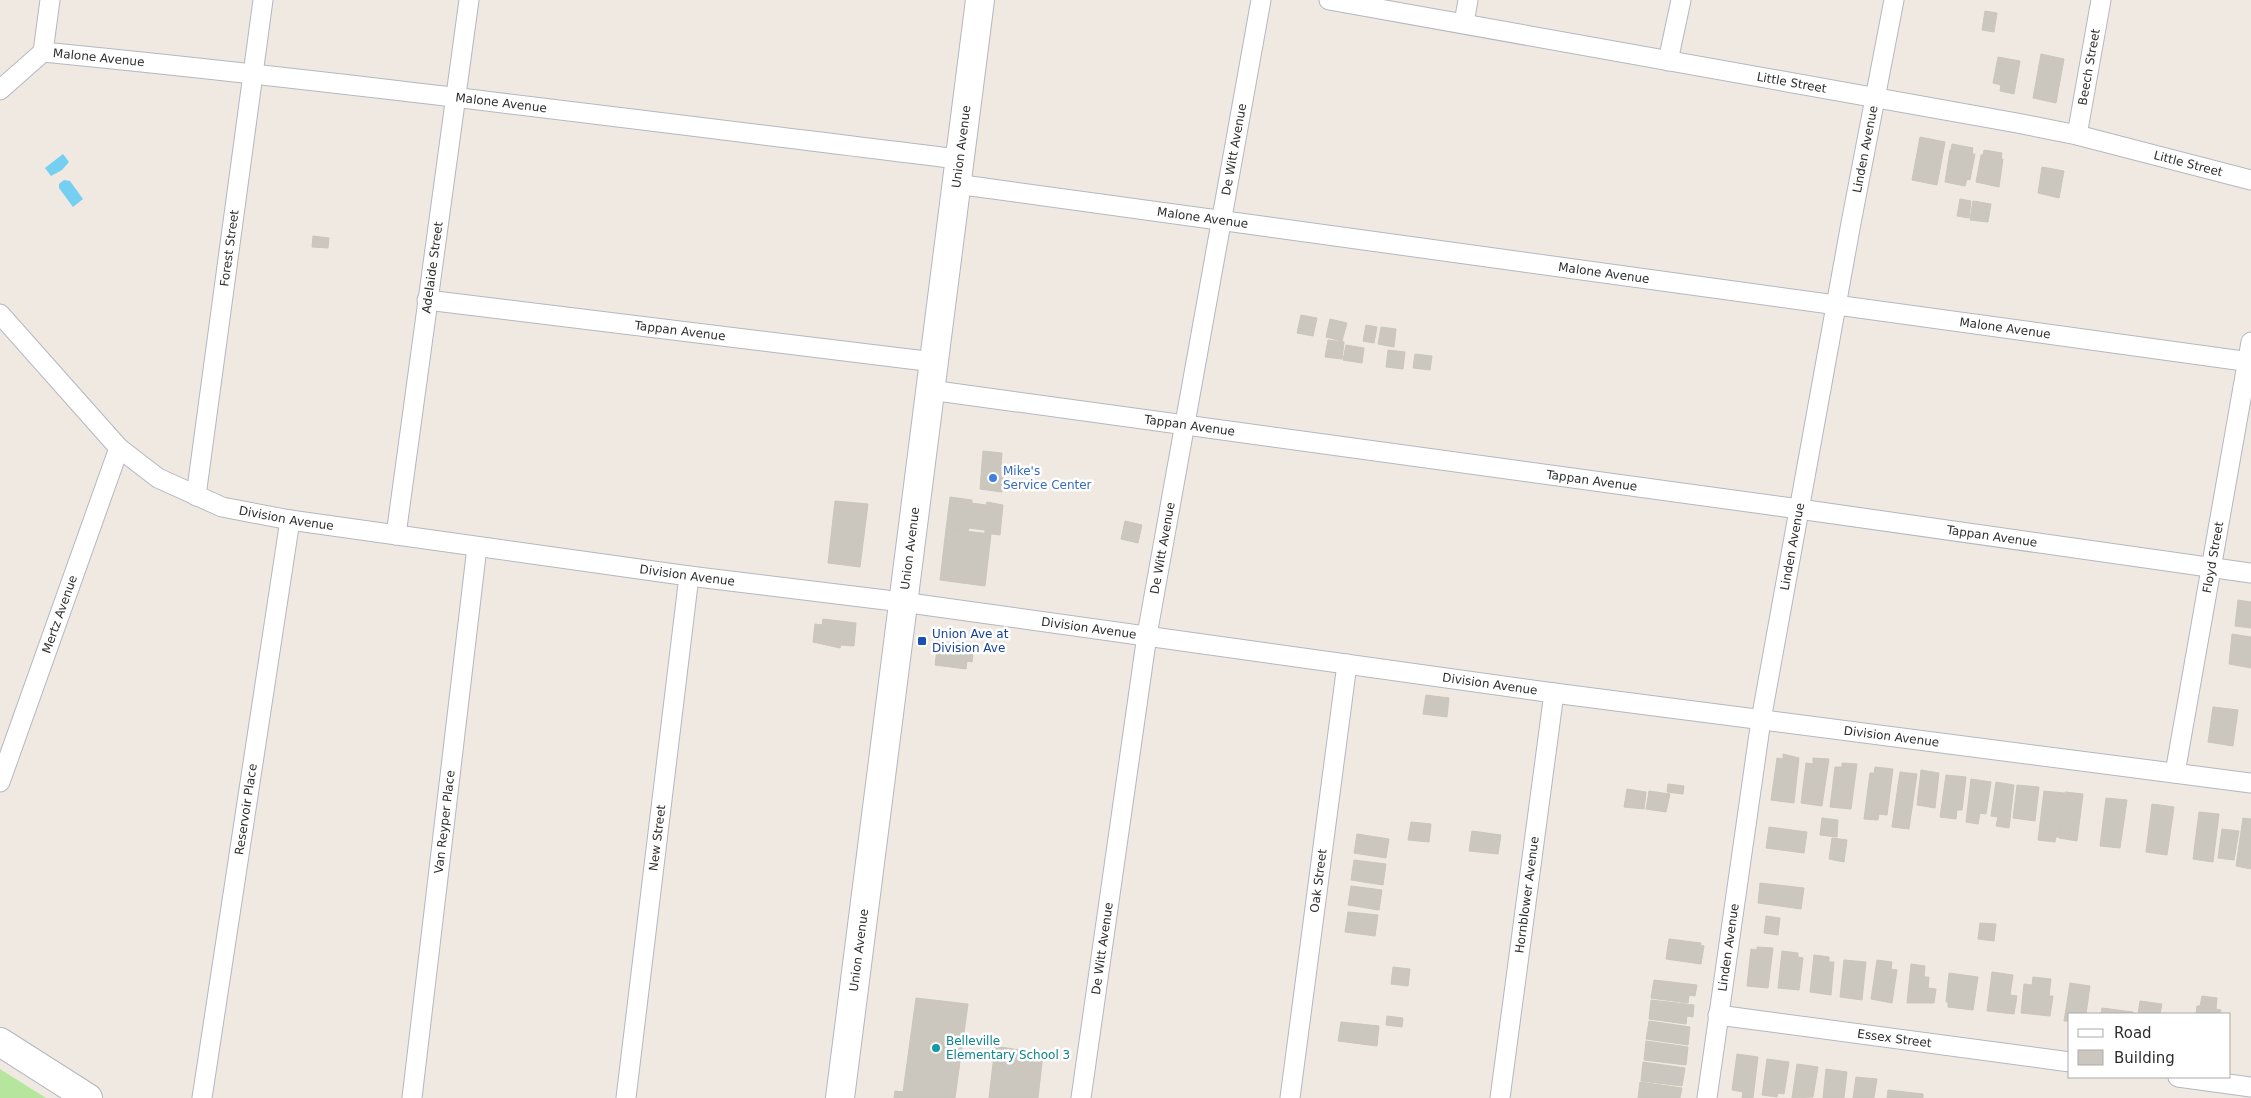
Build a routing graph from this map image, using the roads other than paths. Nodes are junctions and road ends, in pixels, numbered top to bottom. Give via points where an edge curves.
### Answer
1 (50, 0) edge
2 (263, 0) edge
3 (468, 0) edge
4 (980, 0) edge
5 (1261, 0) edge
6 (1329, 0) edge
7 (1468, 0) edge
8 (1680, 0) edge
9 (1894, 0) edge
10 (2102, 0) edge
11 (1464, 23) junction
12 (43, 52) junction
13 (1668, 61) junction
14 (253, 73) junction
15 (0, 90) edge
16 (1876, 97) junction
17 (456, 99) junction
18 (2077, 135) junction
19 (958, 171) junction
20 (2251, 180) edge
21 (1221, 220) junction
22 (428, 300) junction
23 (1837, 306) junction
24 (0, 314) edge
25 (2251, 342) edge
26 (934, 362) junction
27 (2249, 362) edge
28 (930, 390) junction
29 (1184, 426) junction
30 (119, 448) junction
31 (196, 496) junction
32 (1799, 508) junction
33 (290, 520) junction
34 (396, 535) junction
35 (477, 547) junction
36 (2210, 568) junction
37 (2251, 573) edge
38 (689, 576) junction
39 (902, 602) junction
40 (1147, 635) junction
41 (1347, 664) junction
42 (1554, 693) junction
43 (1761, 720) junction
44 (2175, 773) junction
45 (0, 782) edge
46 (2251, 783) edge
47 (1718, 1015) junction
48 (0, 1042) edge
49 (2068, 1062) edge
50 (2185, 1078) edge
51 (2251, 1087) edge
52 (88, 1098) edge
53 (202, 1098) edge
54 (412, 1098) edge
55 (626, 1098) edge
56 (840, 1098) edge
57 (1081, 1098) edge
58 (1290, 1098) edge
59 (1500, 1098) edge
60 (1707, 1098) edge

1 - 12 street
2 - 14 street, Forest Street
3 - 17 street, Adelaide Street
4 - 19 street, Union Avenue
5 - 21 street, De Witt Avenue
6 - 11 street, Little Street
7 - 11 street
8 - 13 street
9 - 16 street, Linden Avenue
10 - 18 street, Beech Street
11 - 13 street, Little Street
12 - 14 street, Malone Avenue
12 - 15 street
13 - 16 street, Little Street
14 - 17 street, Malone Avenue
14 - 31 street, Forest Street
16 - 18 street, Little Street
16 - 23 street, Linden Avenue
17 - 19 street, Malone Avenue
17 - 22 street, Adelaide Street
18 - 20 street, Little Street
19 - 21 street, Malone Avenue
19 - 26 street, Union Avenue
21 - 23 street, Malone Avenue
21 - 29 street, De Witt Avenue
22 - 26 street, Tappan Avenue
22 - 34 street, Adelaide Street
23 - 27 street, Malone Avenue
23 - 32 street, Linden Avenue
24 - 30 street, Division Avenue
25 - 27 street, Floyd Street
26 - 28 street, Union Avenue
27 - 36 street, Floyd Street
28 - 29 street, Tappan Avenue
28 - 39 street, Union Avenue
29 - 32 street, Tappan Avenue
29 - 40 street, De Witt Avenue
30 - 31 street, Division Avenue via 158,478
30 - 45 street, Mertz Avenue
31 - 33 street, Division Avenue via 222,508
32 - 36 street, Tappan Avenue
32 - 43 street, Linden Avenue
33 - 34 street, Division Avenue
33 - 53 street, Reservoir Place
34 - 35 street, Division Avenue
35 - 38 street, Division Avenue
35 - 54 street, Van Reyper Place
36 - 37 street, Tappan Avenue
36 - 44 street, Floyd Street
38 - 39 street, Division Avenue
38 - 55 street, New Street
39 - 40 street, Division Avenue
39 - 56 street, Union Avenue
40 - 41 street, Division Avenue
40 - 57 street, De Witt Avenue
41 - 42 street, Division Avenue
41 - 58 street, Oak Street
42 - 43 street, Division Avenue
42 - 59 street, Hornblower Avenue
43 - 44 street, Division Avenue
43 - 47 street, Linden Avenue
44 - 46 street, Division Avenue
47 - 49 street, Essex Street
47 - 60 street, Linden Avenue
48 - 52 street
50 - 51 street

